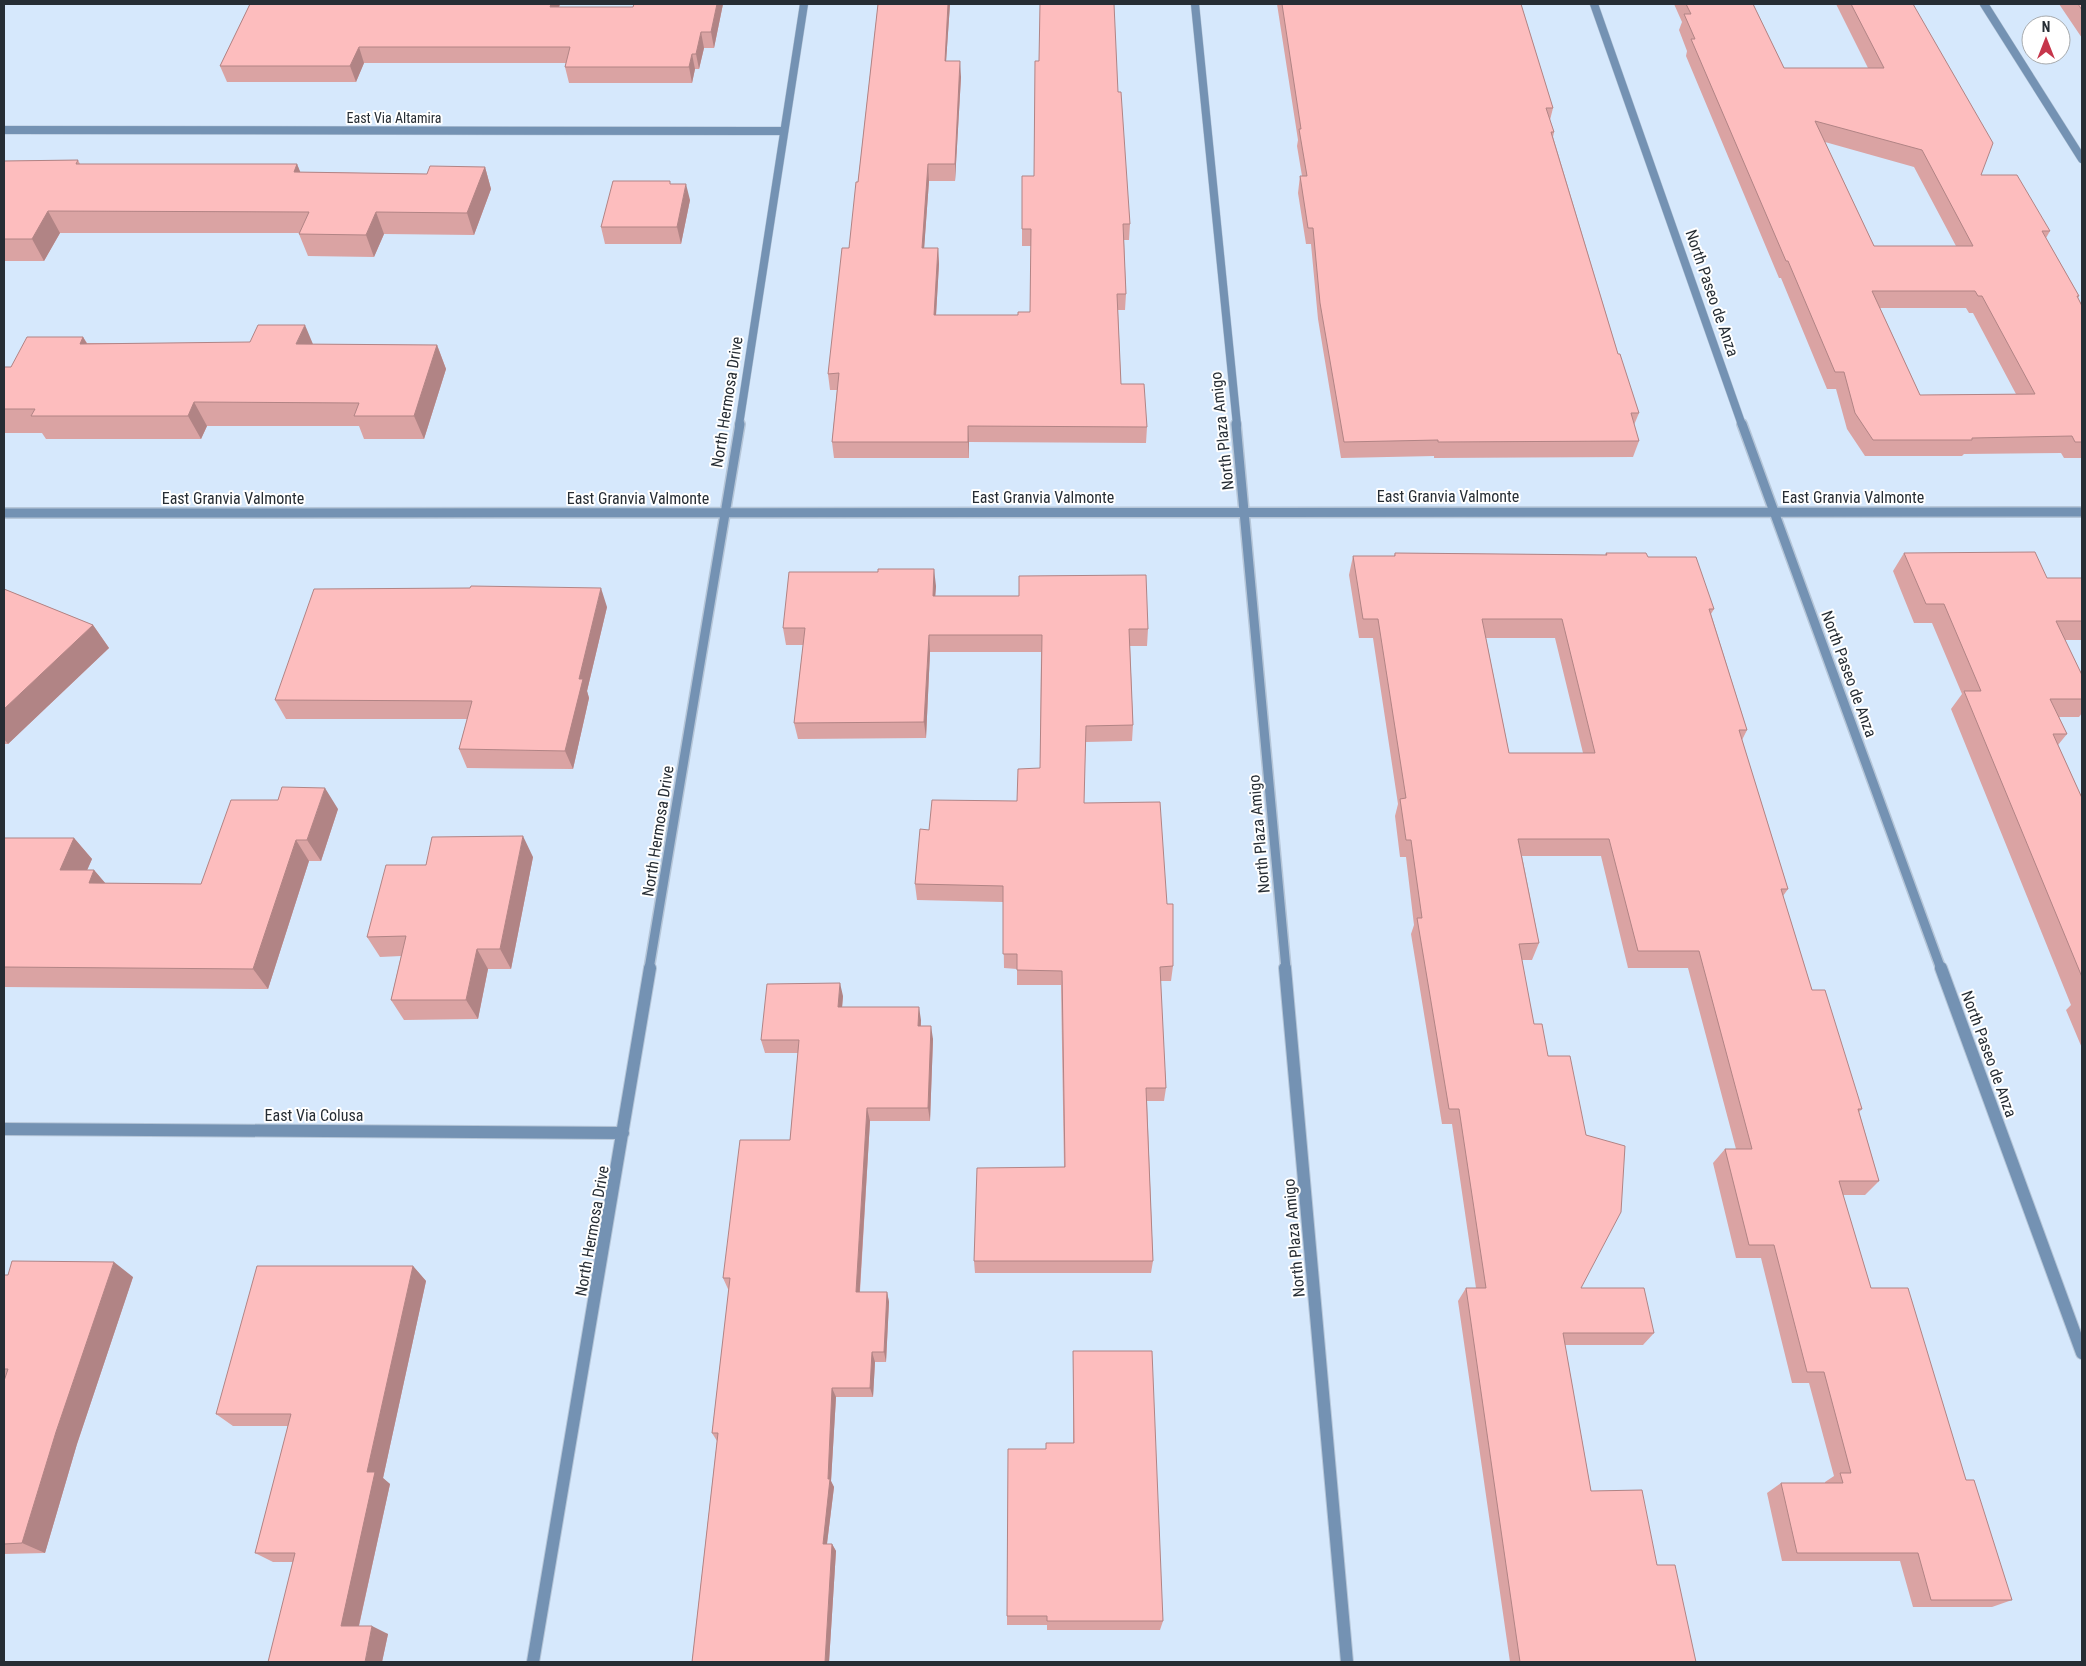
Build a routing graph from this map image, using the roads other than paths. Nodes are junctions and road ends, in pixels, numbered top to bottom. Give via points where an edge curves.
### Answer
1 (804, 4) edge
2 (1195, 4) edge
3 (1594, 4) edge
4 (1984, 4) edge
5 (4, 130) edge
6 (783, 131) junction
7 (2082, 159) edge
8 (1245, 511) junction
9 (1774, 512) junction
10 (2082, 512) edge
11 (4, 513) edge
12 (726, 513) junction
13 (4, 1129) edge
14 (624, 1133) junction
15 (2082, 1352) edge
16 (533, 1662) edge
17 (1347, 1662) edge

1 - 6 street, North Hermosa Drive
2 - 8 street, North Plaza Amigo
3 - 9 street, North Paseo de Anza
4 - 7 street
5 - 6 street, East Via Altamira
6 - 12 street, North Hermosa Drive
8 - 9 street, East Granvia Valmonte
8 - 12 street, East Granvia Valmonte
8 - 17 street, North Plaza Amigo
9 - 10 street, East Granvia Valmonte
9 - 15 street, North Paseo de Anza
11 - 12 street, East Granvia Valmonte
12 - 14 street, North Hermosa Drive
13 - 14 street, East Via Colusa
14 - 16 street, North Hermosa Drive

